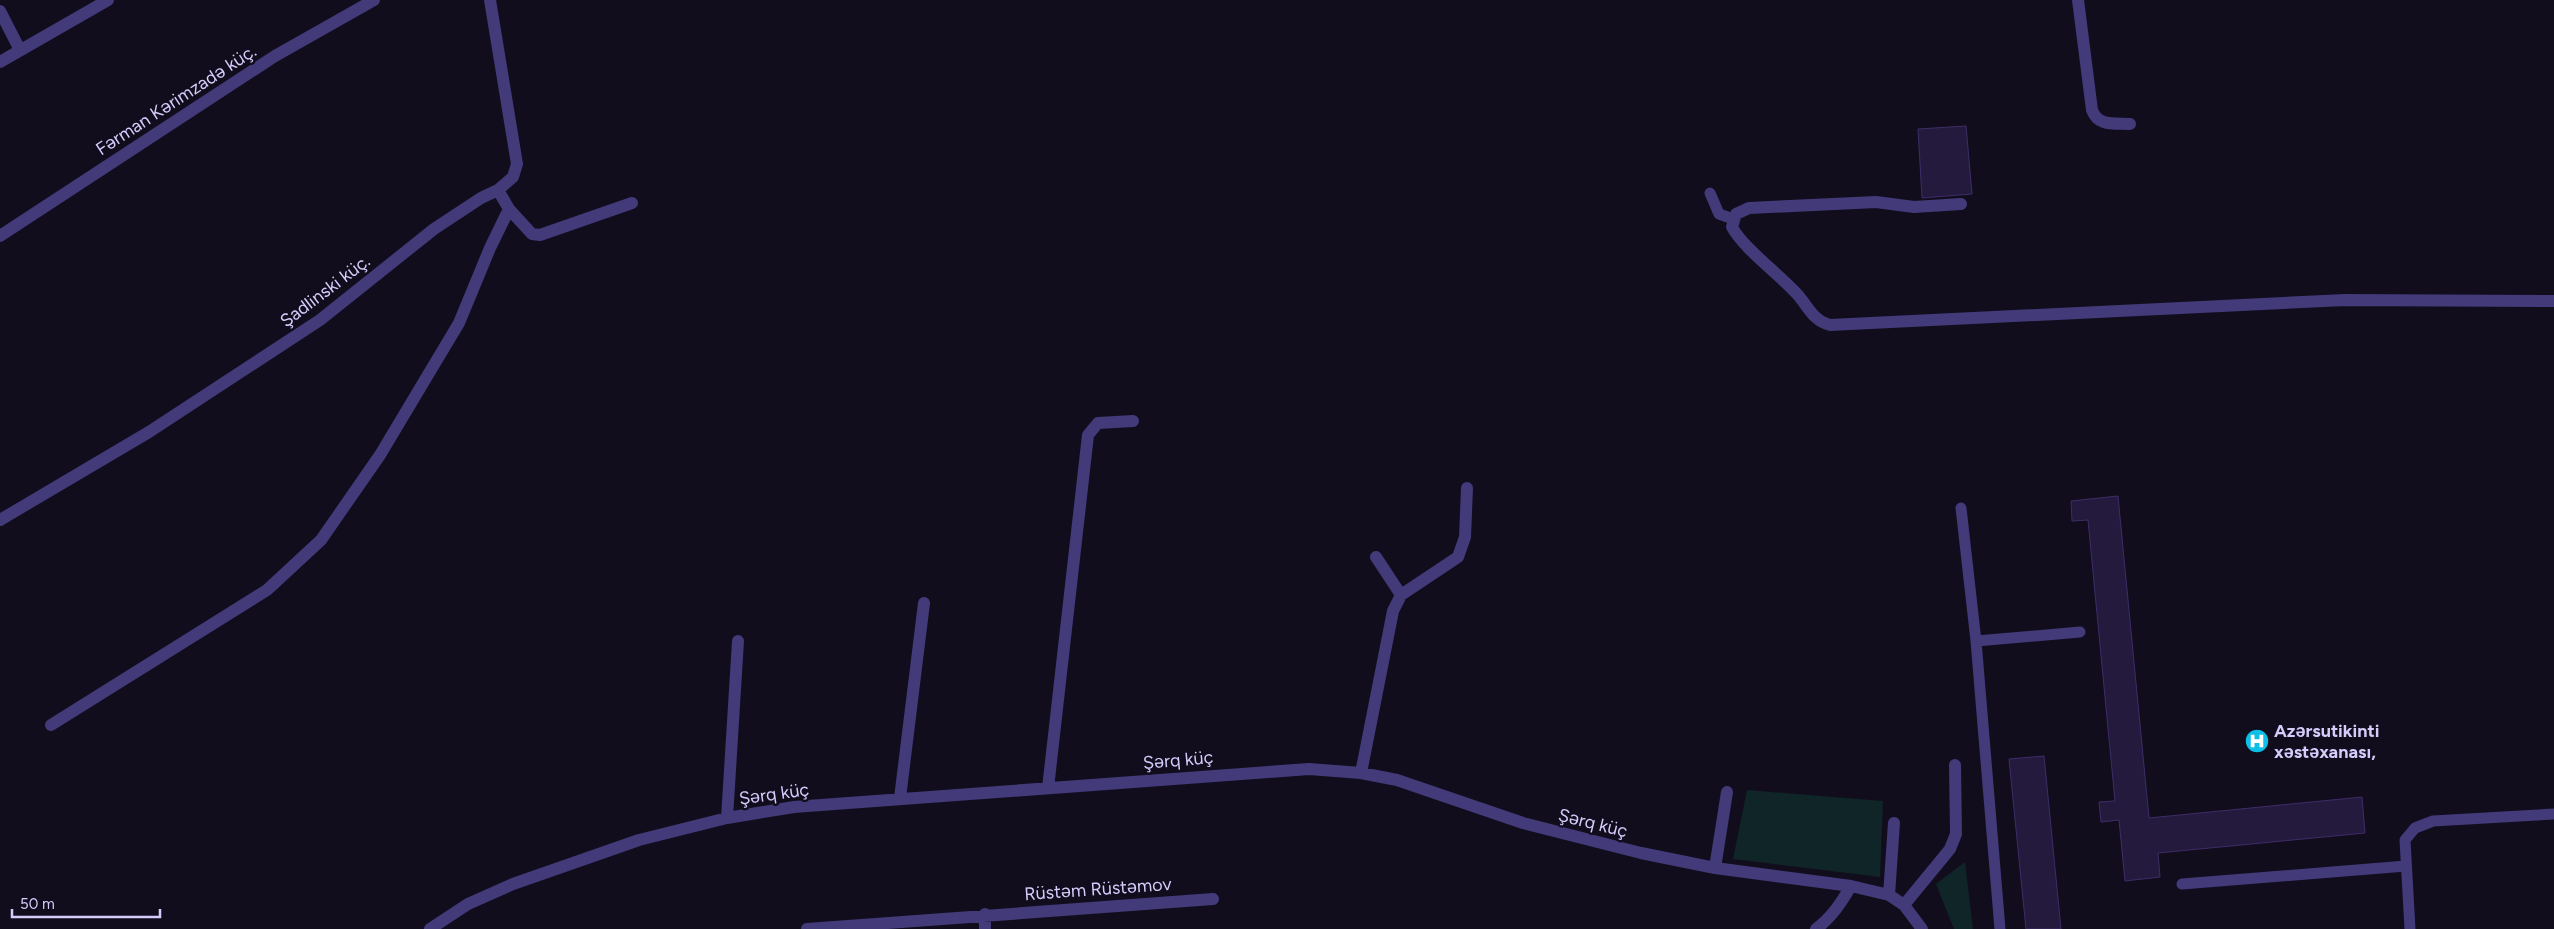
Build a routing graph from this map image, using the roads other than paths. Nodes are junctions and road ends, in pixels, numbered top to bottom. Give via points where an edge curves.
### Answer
1 (108, 0) edge
2 (374, 0) edge
3 (490, 0) edge
4 (2078, 0) edge
5 (0, 11) edge
6 (20, 50) junction
7 (0, 62) edge
8 (2130, 124) dead end
9 (498, 190) junction
10 (1710, 192) dead end
11 (632, 203) dead end
12 (1962, 204) dead end
13 (509, 209) junction
14 (1732, 219) junction
15 (0, 236) edge
16 (2554, 301) edge
17 (1133, 421) dead end
18 (1467, 488) dead end
19 (1961, 508) dead end
20 (0, 520) edge
21 (1376, 557) dead end
22 (1401, 595) junction
23 (924, 603) dead end
24 (2080, 632) dead end
25 (1976, 641) junction
26 (738, 642) dead end
27 (51, 725) dead end
28 (1955, 765) dead end
29 (1361, 772) junction
30 (1048, 788) junction
31 (1727, 792) dead end
32 (900, 798) junction
33 (2554, 814) edge
34 (727, 818) junction
35 (1894, 823) dead end
36 (2406, 866) junction
37 (1715, 868) junction
38 (2182, 884) dead end
39 (1851, 886) junction
40 (1889, 895) junction
41 (1213, 899) dead end
42 (1904, 904) junction
43 (986, 914) junction
44 (430, 929) edge
45 (808, 929) edge
46 (985, 929) edge
47 (1816, 929) edge
48 (1922, 929) edge
49 (2000, 929) edge
50 (2410, 929) edge

1 - 6 street
2 - 15 street, Fərman Kərimzadə küç. via 276,56
3 - 9 street, Şadlinski küç. via 517,164 512,177
4 - 8 street via 2095,118 2102,122
5 - 6 street
6 - 7 street
9 - 13 street
9 - 20 street, Şadlinski küç. via 434,229 320,320 148,432
10 - 14 lane via 1719,214
11 - 13 street via 540,235 532,234
12 - 14 street via 1914,207 1876,202 1749,208
13 - 27 street via 459,323 380,455 321,540 267,590
14 - 16 street via 1736,235 1798,295 1814,318 1830,324 2345,300
17 - 30 street via 1098,422 1088,435
18 - 22 street via 1466,537 1458,557
19 - 25 lane
21 - 22 street
22 - 29 street via 1393,612
23 - 32 street
24 - 25 lane
25 - 49 lane
26 - 34 street
28 - 42 street via 1956,834 1950,850
29 - 30 street, Şərq küç via 1309,769
29 - 37 street, Şərq küç via 1397,780 1564,835
30 - 32 street, Şərq küç
31 - 37 street
32 - 34 street, Şərq küç via 794,807
33 - 36 lane via 2433,821 2415,828 2406,840
34 - 44 street, Şərq küç via 639,840 513,884 468,904
35 - 40 street
36 - 38 lane
36 - 50 lane
37 - 39 street, Şərq küç
39 - 40 street, Şərq küç
39 - 47 street via 1829,919
40 - 42 street, Şərq küç
41 - 43 street, Rüstəm Rüstəmov
42 - 48 street, Şərq küç
43 - 45 street, Rüstəm Rüstəmov
43 - 46 street

